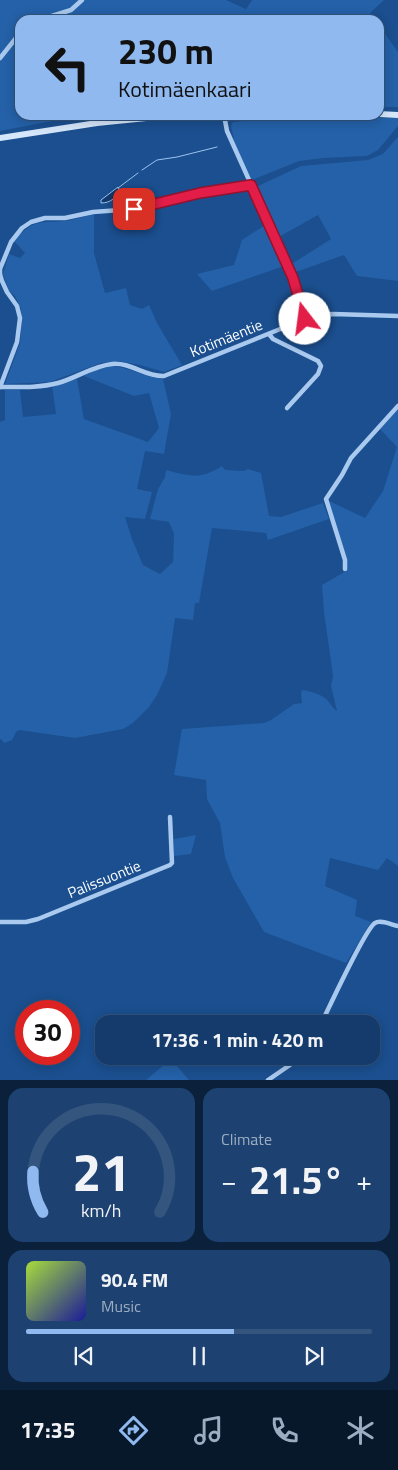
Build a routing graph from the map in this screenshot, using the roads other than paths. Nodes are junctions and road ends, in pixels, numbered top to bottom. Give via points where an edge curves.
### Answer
1 (82, 0) edge
2 (55, 15) edge
3 (15, 39) edge
4 (0, 58) edge
5 (384, 114) edge
6 (398, 115) edge
7 (127, 120) edge
8 (225, 120) edge
9 (0, 138) edge
10 (251, 185) junction
11 (398, 316) edge
12 (305, 319) junction
13 (270, 334) junction
14 (0, 387) edge
15 (398, 406) edge
16 (287, 408) dead end
17 (345, 569) dead end
18 (170, 816) dead end
19 (0, 922) edge
20 (398, 926) edge
21 (326, 1015) edge
22 (289, 1065) edge
23 (268, 1080) edge

1 - 2 street via 71,10
3 - 4 street
5 - 6 main road
7 - 9 main road
8 - 10 street
10 - 12 street via 293,278
10 - 14 street via 134,209 40,219 22,228 11,242 0,269 2,281 17,306 20,318 18,342
11 - 12 street, Kotimäentie via 326,314
12 - 13 street, Kotimäentie
13 - 14 street, Kotimäentie via 164,376 151,375 127,365 110,364 58,383
13 - 16 street via 273,339 318,361 321,366 318,374
15 - 17 street via 351,458 326,499
18 - 19 street, Palissuontie via 170,865 38,919
20 - 21 street via 374,923
22 - 23 street

